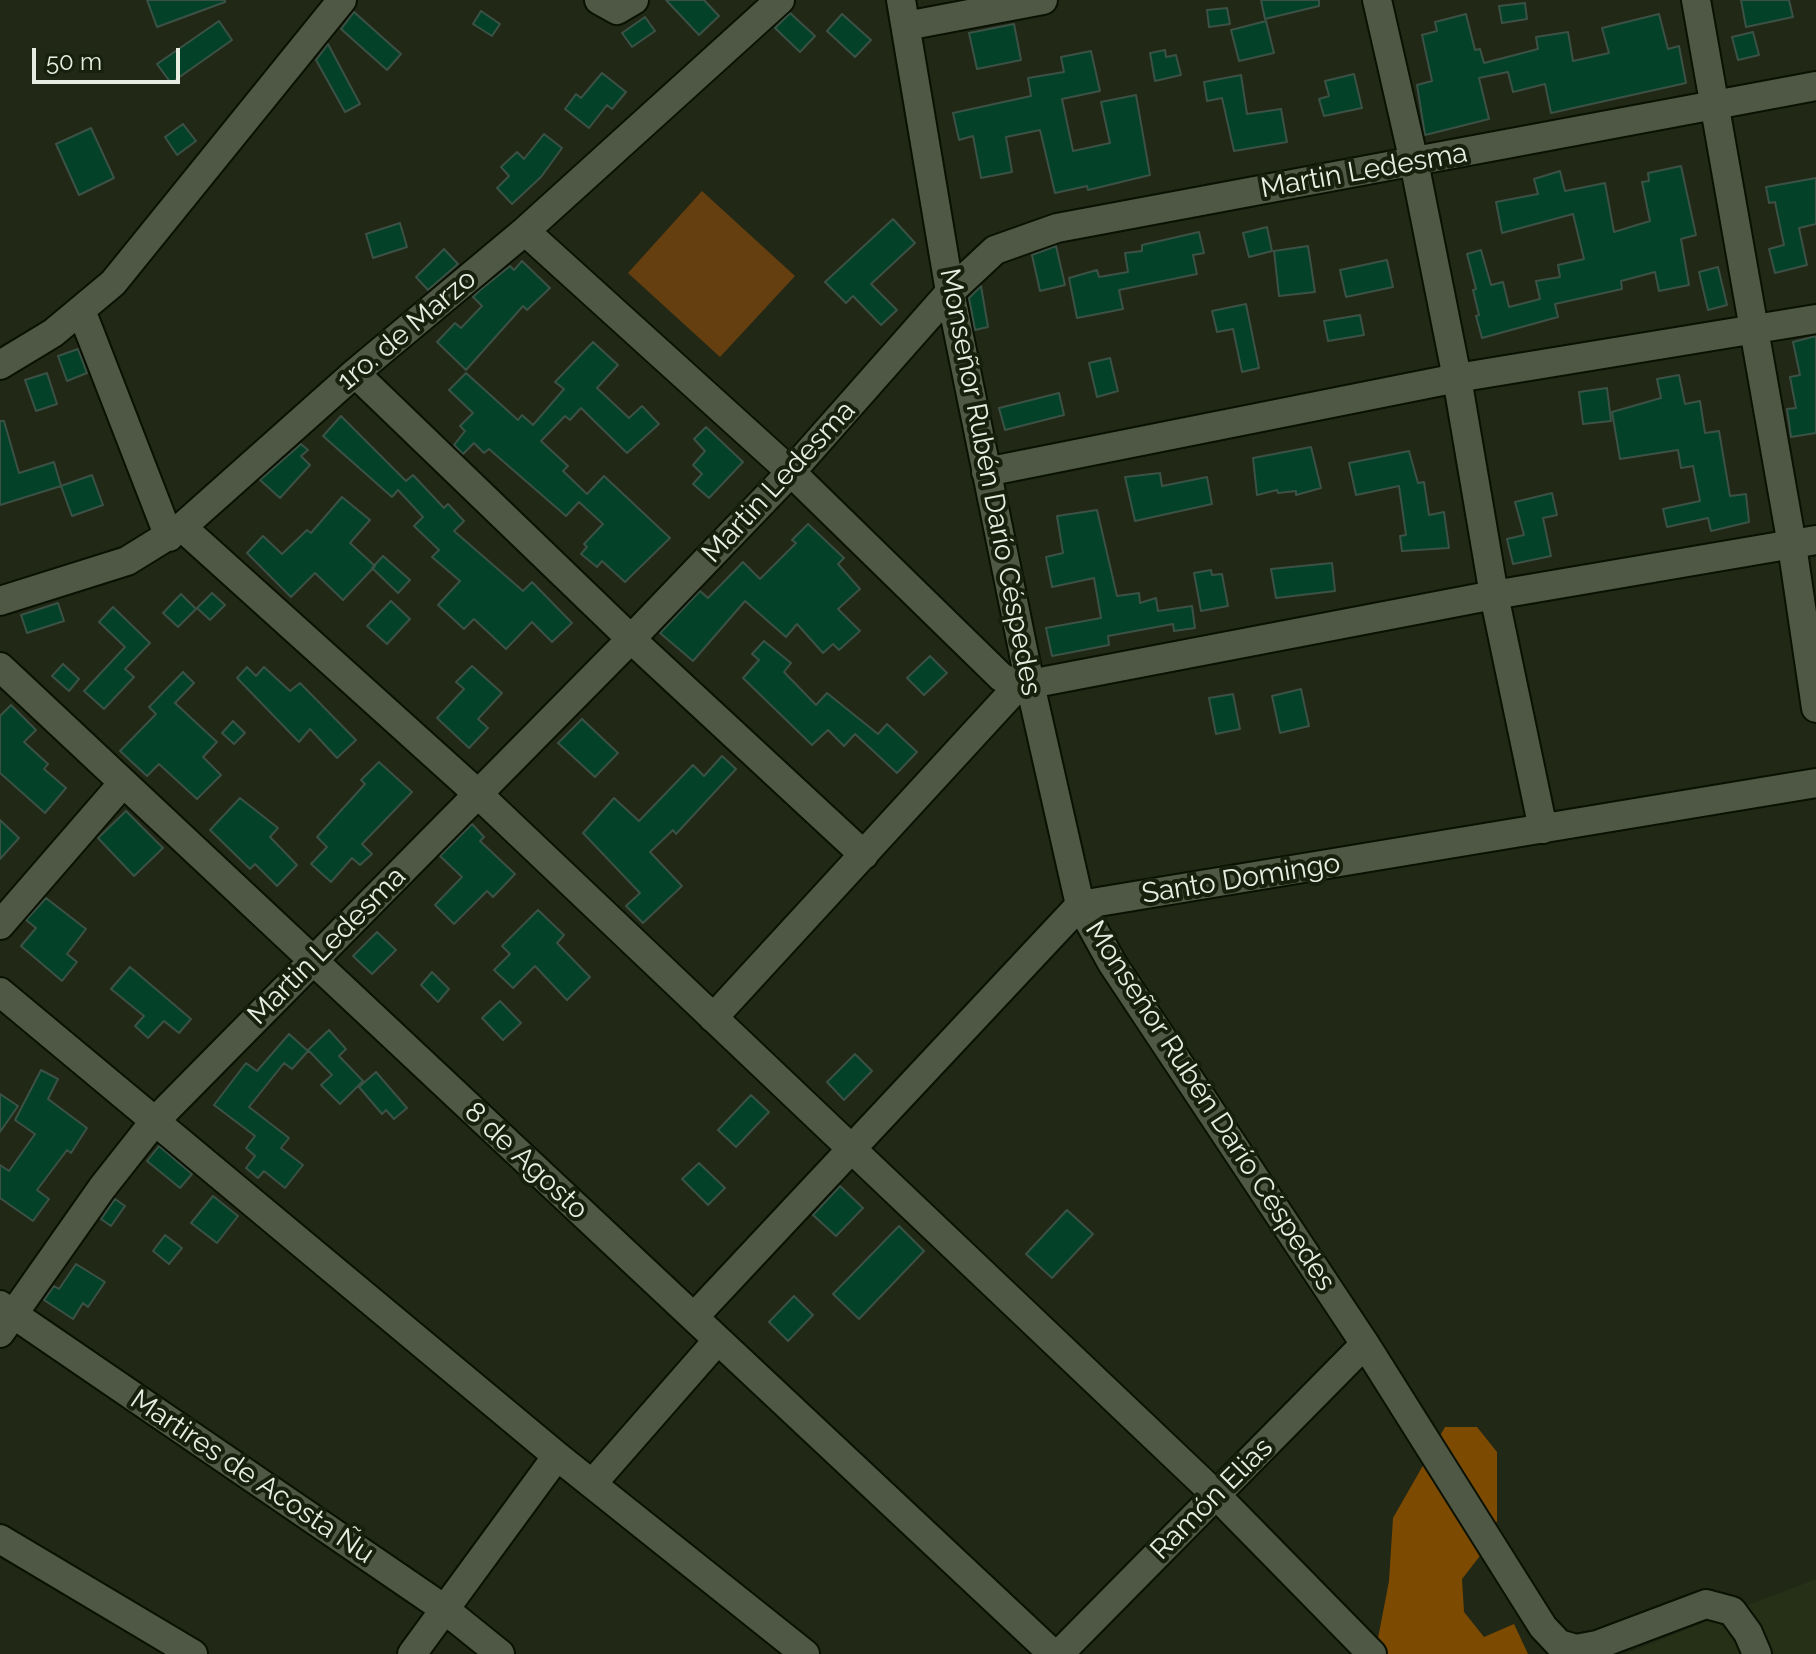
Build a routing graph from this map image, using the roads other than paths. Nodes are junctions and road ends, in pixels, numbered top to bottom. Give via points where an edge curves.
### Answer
1 (342, 0) edge
2 (599, 0) edge
3 (634, 0) edge
4 (780, 0) edge
5 (1043, 0) edge
6 (1377, 0) edge
7 (1696, 0) edge
8 (903, 13) edge
9 (1816, 86) edge
10 (1715, 105) junction
11 (1414, 162) junction
12 (525, 231) junction
13 (950, 292) junction
14 (81, 310) junction
15 (1816, 319) edge
16 (1754, 329) junction
17 (0, 365) edge
18 (355, 373) junction
19 (1457, 378) junction
20 (791, 472) junction
21 (986, 472) junction
22 (175, 532) junction
23 (1804, 543) edge
24 (1494, 595) junction
25 (0, 601) edge
26 (631, 639) junction
27 (0, 667) edge
28 (1025, 684) junction
29 (1816, 708) edge
30 (123, 783) junction
31 (1816, 783) edge
32 (478, 794) junction
33 (1543, 829) junction
34 (864, 855) junction
35 (1080, 905) junction
36 (0, 925) edge
37 (312, 961) junction
38 (0, 992) edge
39 (713, 1018) junction
40 (154, 1122) junction
41 (849, 1148) junction
42 (4, 1317) edge
43 (694, 1317) junction
44 (718, 1340) junction
45 (1365, 1344) junction
46 (557, 1456) junction
47 (592, 1484) junction
48 (1216, 1495) junction
49 (0, 1539) edge
50 (443, 1608) junction
51 (193, 1654) edge
52 (412, 1654) edge
53 (500, 1654) edge
54 (805, 1654) edge
55 (1053, 1654) edge
56 (1059, 1654) edge
57 (1372, 1654) edge
58 (1757, 1654) edge

1 - 14 street via 140,252
2 - 3 street via 617,10
4 - 12 street, 1ro. de Marzo
5 - 8 street
6 - 11 street
7 - 10 street
8 - 13 street, Monseñor Rubén Darío Céspedes
9 - 10 street, Martin Ledesma
10 - 11 street, Martin Ledesma
10 - 16 street
11 - 13 street, Martin Ledesma via 1024,237 995,250
11 - 19 street
12 - 18 street, 1ro. de Marzo
12 - 20 street
13 - 20 street, Martin Ledesma
13 - 21 street, Monseñor Rubén Darío Céspedes
14 - 17 street
14 - 22 street
15 - 16 street
16 - 19 street
16 - 23 street
18 - 22 street, 1ro. de Marzo
18 - 26 street
19 - 21 street
19 - 24 street
20 - 26 street, Martin Ledesma
20 - 28 street via 1001,677
21 - 28 street, Monseñor Rubén Darío Céspedes
22 - 25 street, 1ro. de Marzo via 127,561
22 - 32 street
23 - 24 street
23 - 29 street
24 - 28 street
24 - 33 street
26 - 32 street, Martin Ledesma
26 - 34 street
27 - 30 street, 8 de Agosto
28 - 34 street
28 - 35 street, Monseñor Rubén Darío Céspedes
30 - 36 street
30 - 37 street, 8 de Agosto
31 - 33 street, Santo Domingo
32 - 37 street, Martin Ledesma
32 - 39 street
33 - 35 street, Santo Domingo
34 - 39 street
35 - 41 street
35 - 45 street, Monseñor Rubén Darío Céspedes via 1112,963
37 - 40 street, Martin Ledesma
37 - 43 street, 8 de Agosto
38 - 40 street
39 - 41 street
40 - 42 street, Martin Ledesma
40 - 46 street
41 - 43 street
41 - 48 street
42 - 50 street, Martires de Acosta Ñu
43 - 44 street, 8 de Agosto
44 - 47 street
44 - 55 street, 8 de Agosto
45 - 48 street, Ramón Elias
45 - 58 street, Monseñor Rubén Darío Céspedes via 1543,1627 1559,1644 1576,1649 1597,1645 1706,1604 1732,1611
46 - 47 street
46 - 50 street
47 - 54 street
48 - 56 street, Ramón Elias
48 - 57 street
49 - 51 street
50 - 52 street
50 - 53 street, Martires de Acosta Ñu

